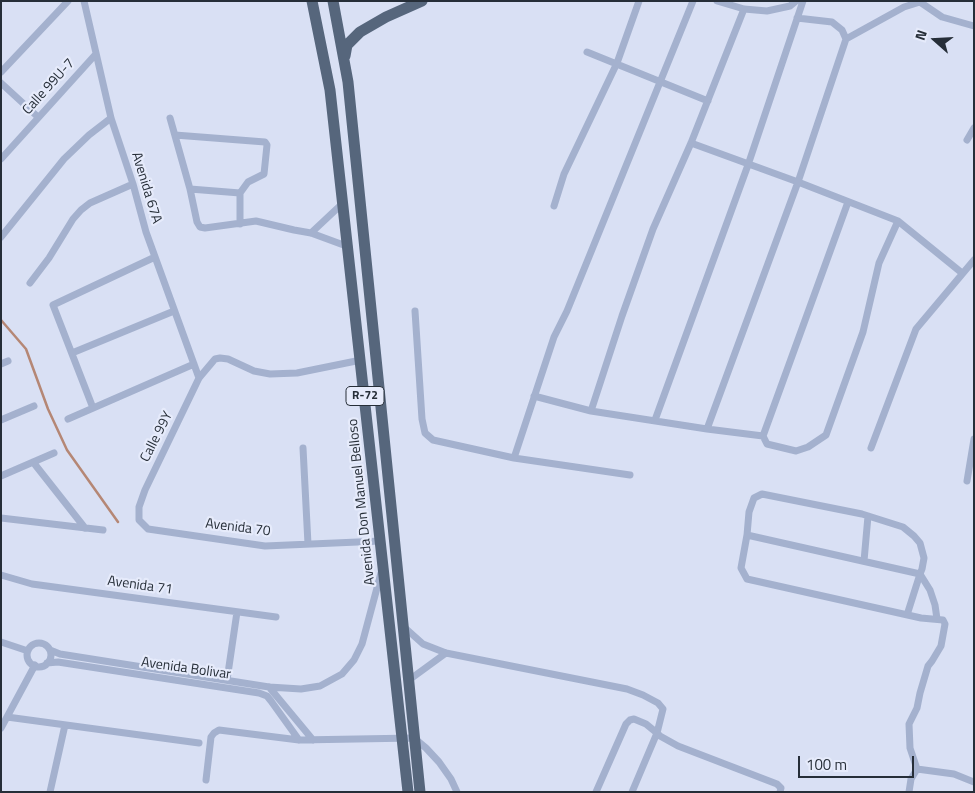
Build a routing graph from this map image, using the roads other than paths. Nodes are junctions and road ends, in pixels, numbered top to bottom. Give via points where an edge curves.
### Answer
1 (68, 1) edge
2 (84, 1) edge
3 (312, 1) edge
4 (333, 1) edge
5 (422, 1) edge
6 (639, 1) edge
7 (693, 1) edge
8 (717, 1) edge
9 (796, 1) edge
10 (803, 1) edge
11 (920, 2) edge
12 (744, 9) junction
13 (797, 18) junction
14 (974, 26) edge
15 (846, 39) junction
16 (587, 52) dead end
17 (95, 55) junction
18 (344, 60) junction
19 (617, 63) junction
20 (1, 72) edge
21 (661, 82) junction
22 (1, 83) edge
23 (708, 101) junction
24 (38, 117) junction
25 (111, 118) junction
26 (170, 118) dead end
27 (974, 128) edge
28 (175, 135) junction
29 (967, 140) dead end
30 (691, 143) junction
31 (1, 159) edge
32 (748, 165) junction
33 (798, 182) junction
34 (133, 184) junction
35 (190, 188) junction
36 (240, 193) junction
37 (848, 202) junction
38 (343, 203) junction
39 (554, 206) dead end
40 (898, 221) junction
41 (240, 224) junction
42 (311, 233) junction
43 (1, 237) edge
44 (349, 247) junction
45 (155, 256) junction
46 (974, 260) edge
47 (962, 273) junction
48 (30, 283) dead end
49 (174, 311) junction
50 (415, 311) dead end
51 (72, 353) junction
52 (361, 360) junction
53 (194, 364) junction
54 (199, 378) junction
55 (534, 396) junction
56 (34, 406) dead end
57 (93, 408) junction
58 (591, 411) junction
59 (68, 419) dead end
60 (1, 420) edge
61 (655, 420) junction
62 (707, 429) junction
63 (763, 436) junction
64 (974, 439) edge
65 (303, 448) dead end
66 (871, 448) dead end
67 (54, 453) dead end
68 (514, 458) junction
69 (33, 462) junction
70 (630, 475) dead end
71 (1, 476) edge
72 (967, 481) dead end
73 (139, 507) joint
74 (868, 516) junction
75 (1, 518) edge
76 (85, 528) junction
77 (103, 530) dead end
78 (747, 535) junction
79 (381, 541) junction
80 (308, 544) junction
81 (864, 561) junction
82 (384, 563) junction
83 (920, 574) junction
84 (1, 576) edge
85 (237, 612) junction
86 (907, 615) junction
87 (276, 617) dead end
88 (937, 619) junction
89 (402, 626) junction
90 (1, 642) edge
91 (50, 650) junction
92 (28, 651) junction
93 (446, 653) junction
94 (47, 663) junction
95 (34, 665) junction
96 (227, 680) junction
97 (409, 680) junction
98 (269, 687) junction
99 (7, 717) junction
100 (65, 724) junction
101 (1, 728) edge
102 (657, 733) junction
103 (408, 739) junction
104 (299, 740) junction
105 (313, 740) junction
106 (199, 743) dead end
107 (917, 769) junction
108 (206, 780) dead end
109 (974, 782) edge
110 (50, 792) edge
111 (408, 792) edge
112 (420, 792) edge
113 (457, 792) edge
114 (596, 792) edge
115 (632, 792) edge
116 (780, 792) edge
117 (909, 792) edge

1 - 20 street
2 - 17 street, Avenida 67A
3 - 38 main road, Avenida Don Manuel Belloso / R-72 via 330,90
4 - 18 main road, Avenida Don Manuel Belloso / R-72
5 - 18 main road via 360,32 347,45
6 - 19 street
7 - 21 street
8 - 12 street
9 - 12 street via 777,10
10 - 13 street
11 - 14 street via 942,17
11 - 15 street via 904,7
12 - 23 street
13 - 15 street via 832,22 842,30
13 - 32 street
15 - 33 street
16 - 19 street
17 - 24 street, Calle 99U-7
17 - 25 street, Avenida 67A
18 - 89 main road, Avenida Don Manuel Belloso / R-72
19 - 21 street
19 - 39 street via 564,174
21 - 23 street
21 - 55 street via 554,337
22 - 24 street
23 - 30 street
24 - 31 street, Calle 99U-7
25 - 34 street, Avenida 67A
25 - 43 street via 64,159
26 - 28 street
27 - 29 street
28 - 35 street
28 - 36 street via 265,142 264,174 248,182
30 - 32 street
30 - 58 street via 653,229
32 - 33 street
32 - 61 street
33 - 37 street
33 - 62 street
34 - 45 street, Avenida 67A
34 - 48 street via 81,210
35 - 36 street
35 - 41 street via 200,226
36 - 41 street
37 - 40 street
37 - 63 street
38 - 42 street
38 - 44 main road, Avenida Don Manuel Belloso / R-72
40 - 47 street
40 - 63 street via 879,263 863,332 826,435 796,451 767,444
41 - 42 street via 256,221
42 - 44 street
44 - 52 main road, Avenida Don Manuel Belloso / R-72
45 - 49 street, Avenida 67A
45 - 51 street via 53,305
46 - 47 street
47 - 66 street via 916,329
49 - 51 street
49 - 53 street, Avenida 67A
50 - 68 street via 425,433 433,440
51 - 57 street
52 - 54 street, Calle 99Y via 297,373 270,374 220,358 215,359
52 - 79 main road, Avenida Don Manuel Belloso / R-72
53 - 54 street, Avenida 67A
53 - 57 street
54 - 73 street, Calle 99Y
55 - 58 street
55 - 68 street
56 - 60 street
57 - 59 street
58 - 61 street
61 - 62 street
62 - 63 street
64 - 72 street
65 - 80 street
67 - 69 street
68 - 70 street
69 - 71 street
69 - 76 street
73 - 80 street, Avenida 70 via 139,520 148,529 265,546
74 - 78 street via 762,494 754,498
74 - 81 street
74 - 83 street via 903,527 914,536 920,543 924,558
75 - 76 street
76 - 77 street
78 - 81 street
78 - 86 street via 741,568 747,579
79 - 80 street, Avenida 70
79 - 82 main road, Avenida Don Manuel Belloso / R-72
81 - 83 street
82 - 98 street via 362,644 342,674 320,686 301,689
82 - 103 main road, Avenida Don Manuel Belloso / R-72
83 - 86 street
83 - 88 street via 930,590
84 - 85 street, Avenida 71 via 32,584
85 - 87 street, Avenida 71
85 - 96 street
86 - 88 street
88 - 107 street via 945,624 944,634 928,666 917,708 909,724 910,748
89 - 93 street via 423,644
89 - 97 main road, Avenida Don Manuel Belloso / R-72
90 - 92 street
91 - 92 street via 37,643
91 - 94 street
91 - 96 street via 70,656
92 - 95 street via 28,658
93 - 97 street
93 - 102 street via 627,689 643,695 662,706
94 - 95 street
94 - 104 street, Avenida Bolivar via 58,662 259,693 271,701
95 - 99 street
96 - 98 street
97 - 103 main road, Avenida Don Manuel Belloso / R-72
98 - 105 street
99 - 100 street
99 - 101 street
100 - 106 street
100 - 110 street
102 - 114 street via 641,720 630,720
102 - 115 street
102 - 116 street via 678,746 777,784
103 - 105 street
103 - 111 main road, Avenida Don Manuel Belloso / R-72
103 - 112 main road, Avenida Don Manuel Belloso / R-72
103 - 113 street via 426,748 439,762
104 - 105 street
104 - 108 street via 219,730 211,737
107 - 109 street via 954,774
107 - 117 street

